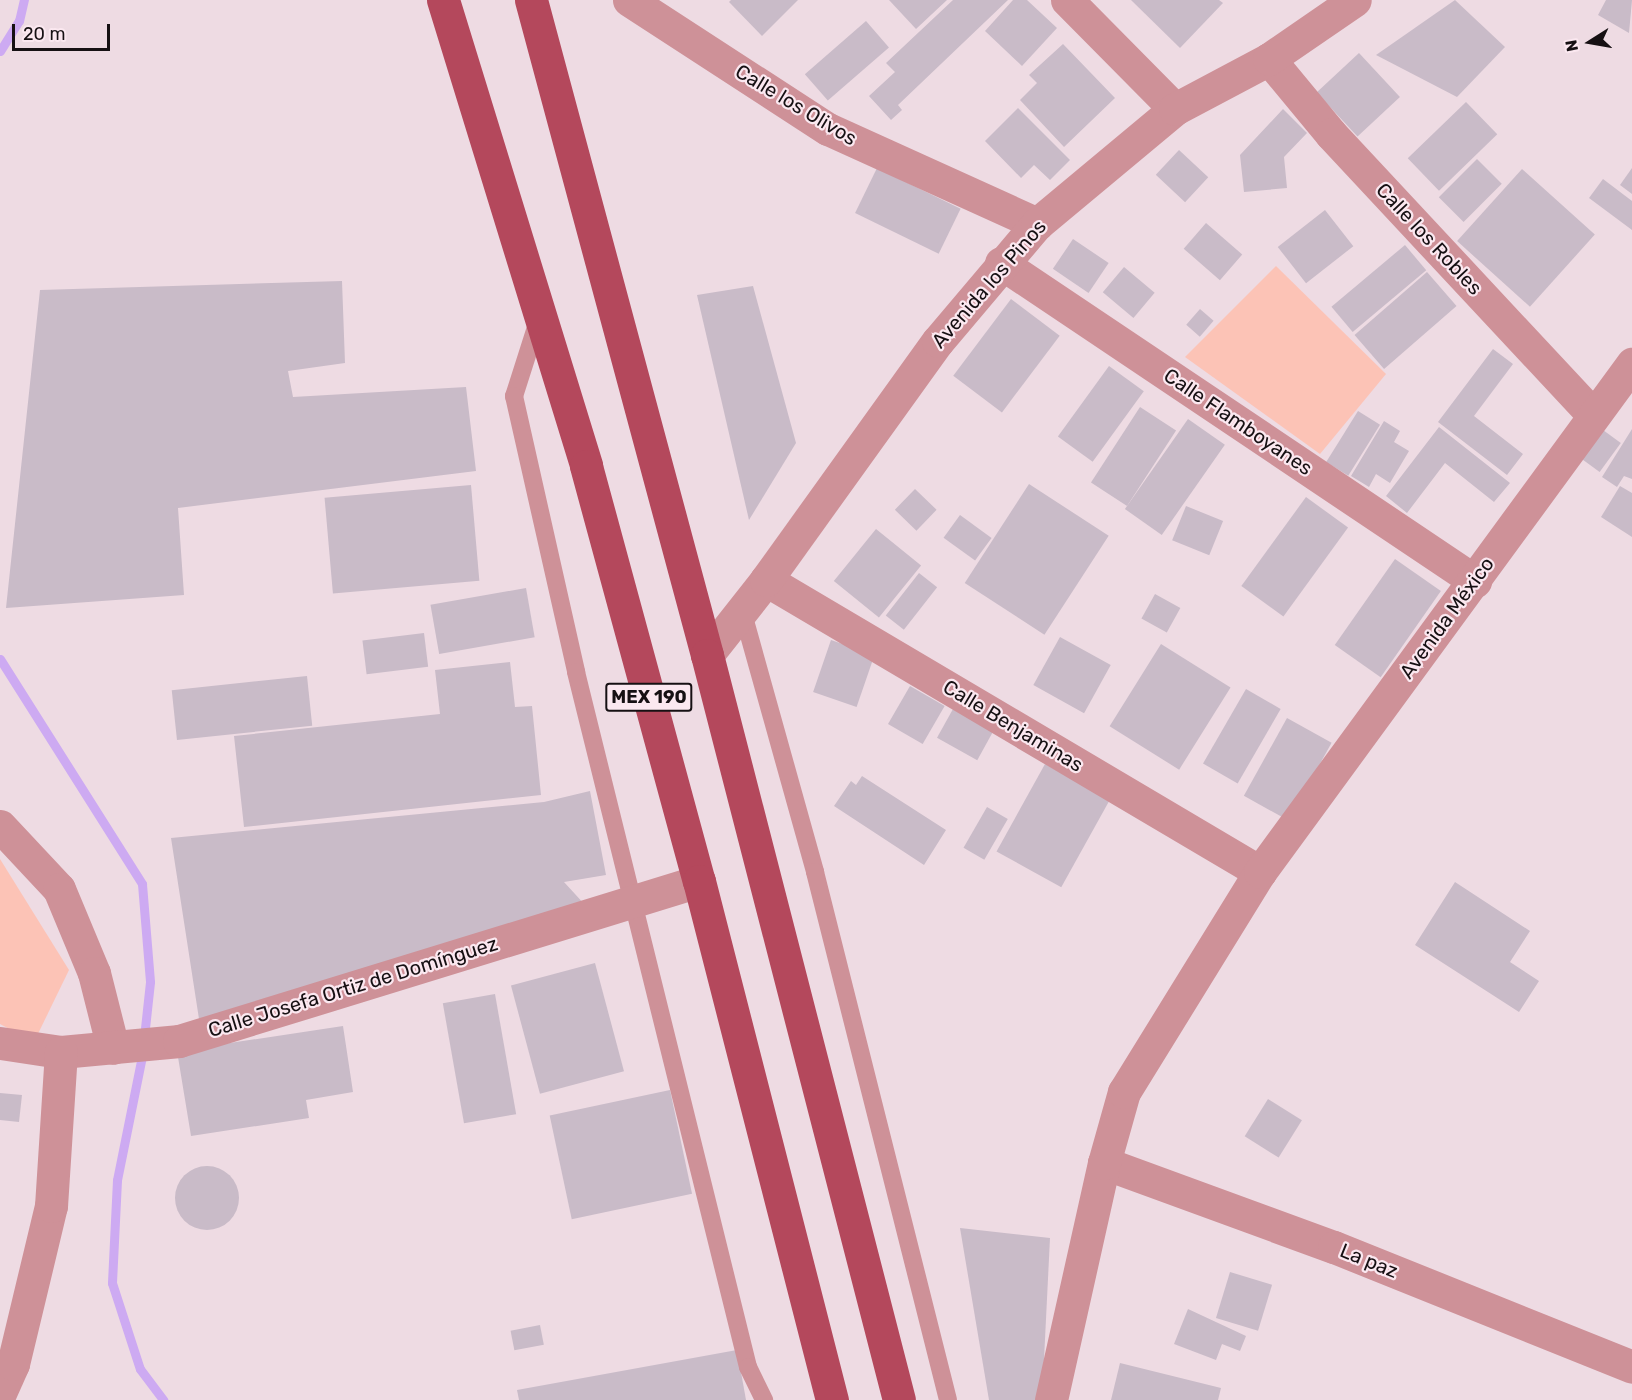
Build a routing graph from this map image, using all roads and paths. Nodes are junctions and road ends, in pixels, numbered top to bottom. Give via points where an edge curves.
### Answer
1 (444, 0) edge
2 (531, 0) edge
3 (629, 0) edge
4 (1067, 0) edge
5 (1355, 0) edge
6 (1269, 59) junction
7 (1175, 109) junction
8 (1037, 224) junction
9 (1001, 263) junction
10 (540, 316) junction
11 (1632, 364) edge
12 (1593, 415) junction
13 (766, 580) junction
14 (1474, 581) junction
15 (742, 609) junction
16 (707, 655) junction
17 (0, 826) edge
18 (1260, 872) junction
19 (699, 881) junction
20 (635, 901) junction
21 (0, 1042) edge
22 (123, 1047) junction
23 (61, 1052) junction
24 (1104, 1163) junction
25 (1632, 1367) edge
26 (0, 1393) edge
27 (764, 1400) edge
28 (832, 1400) edge
29 (898, 1400) edge
30 (948, 1400) edge
31 (1051, 1400) edge

1 - 10 main road, MEX 190
2 - 16 main road, MEX 190
3 - 8 street, Calle los Olivos via 828,129
4 - 7 street
5 - 6 street, Avenida los Pinos
6 - 7 street, Avenida los Pinos
6 - 12 street, Calle los Robles via 1331,134
7 - 8 street, Avenida los Pinos
8 - 9 street, Avenida los Pinos
9 - 13 street, Avenida los Pinos via 938,341
9 - 14 street, Calle Flamboyanes
10 - 19 main road, MEX 190 via 586,466
10 - 20 lane via 514,396 576,672
11 - 12 street, Avenida México
12 - 14 street, Avenida México
13 - 15 street, Avenida los Pinos
13 - 18 street, Calle Benjaminas
14 - 18 street, Avenida México
15 - 16 street, Avenida los Pinos
15 - 30 lane via 815,872
16 - 29 main road, MEX 190
17 - 22 street via 59,889
18 - 24 street, Avenida México via 1124,1092
19 - 20 street, Calle Josefa Ortiz de Domínguez
19 - 28 main road, MEX 190
20 - 22 street, Calle Josefa Ortiz de Domínguez via 179,1041
20 - 27 lane via 748,1367
21 - 23 street, Calle Josefa Ortiz de Domínguez
22 - 23 street, Calle Josefa Ortiz de Domínguez
23 - 26 street via 51,1206 13,1364
24 - 25 street, La paz via 1334,1247
24 - 31 street, Avenida México

